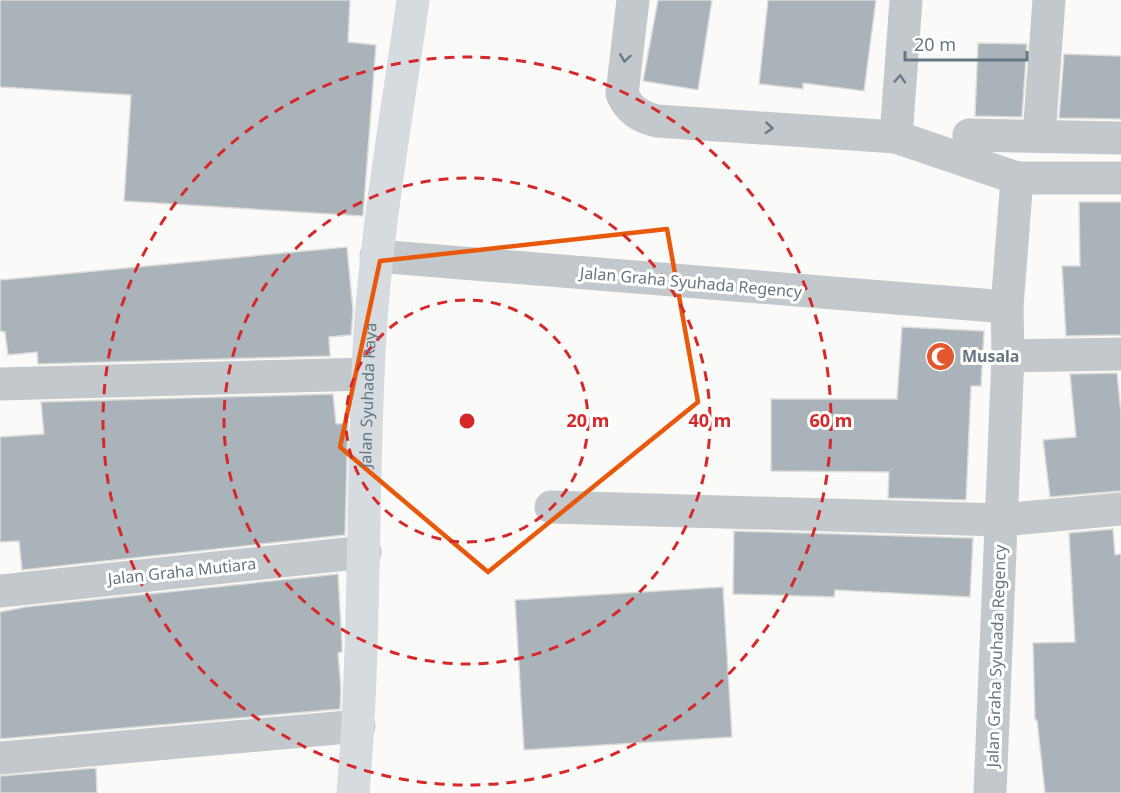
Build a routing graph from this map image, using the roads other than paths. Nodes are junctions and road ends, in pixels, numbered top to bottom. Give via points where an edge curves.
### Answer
1 (413, 0) edge
2 (633, 0) edge
3 (906, 0) edge
4 (1048, 0) edge
5 (969, 135) dead end
6 (1039, 136) junction
7 (896, 137) junction
8 (1121, 138) edge
9 (1017, 178) junction
10 (1121, 178) edge
11 (376, 256) junction
12 (1007, 307) junction
13 (1121, 354) edge
14 (1008, 356) junction
15 (368, 374) junction
16 (0, 384) edge
17 (551, 507) dead end
18 (1121, 509) edge
19 (1001, 520) junction
20 (365, 552) junction
21 (0, 591) edge
22 (359, 726) junction
23 (0, 758) edge
24 (353, 793) edge
25 (990, 793) edge

1 - 11 street, Jalan Syuhada Raya
2 -> 7 street via 622,94 626,104 644,118
7 -> 3 street
4 - 6 street
5 - 6 street
6 - 8 street
7 - 9 street
9 - 10 street
9 - 12 street, Jalan Graha Syuhada Regency
11 - 12 street, Jalan Graha Syuhada Regency
11 - 15 street, Jalan Syuhada Raya
12 - 14 street, Jalan Graha Syuhada Regency
13 - 14 street
14 - 19 street, Jalan Graha Syuhada Regency
15 - 16 street
15 - 20 street, Jalan Syuhada Raya
17 - 19 street
18 - 19 street
19 - 25 street, Jalan Graha Syuhada Regency
20 - 21 street, Jalan Graha Mutiara
20 - 22 street, Jalan Syuhada Raya
22 - 23 street
22 - 24 street, Jalan Syuhada Raya

